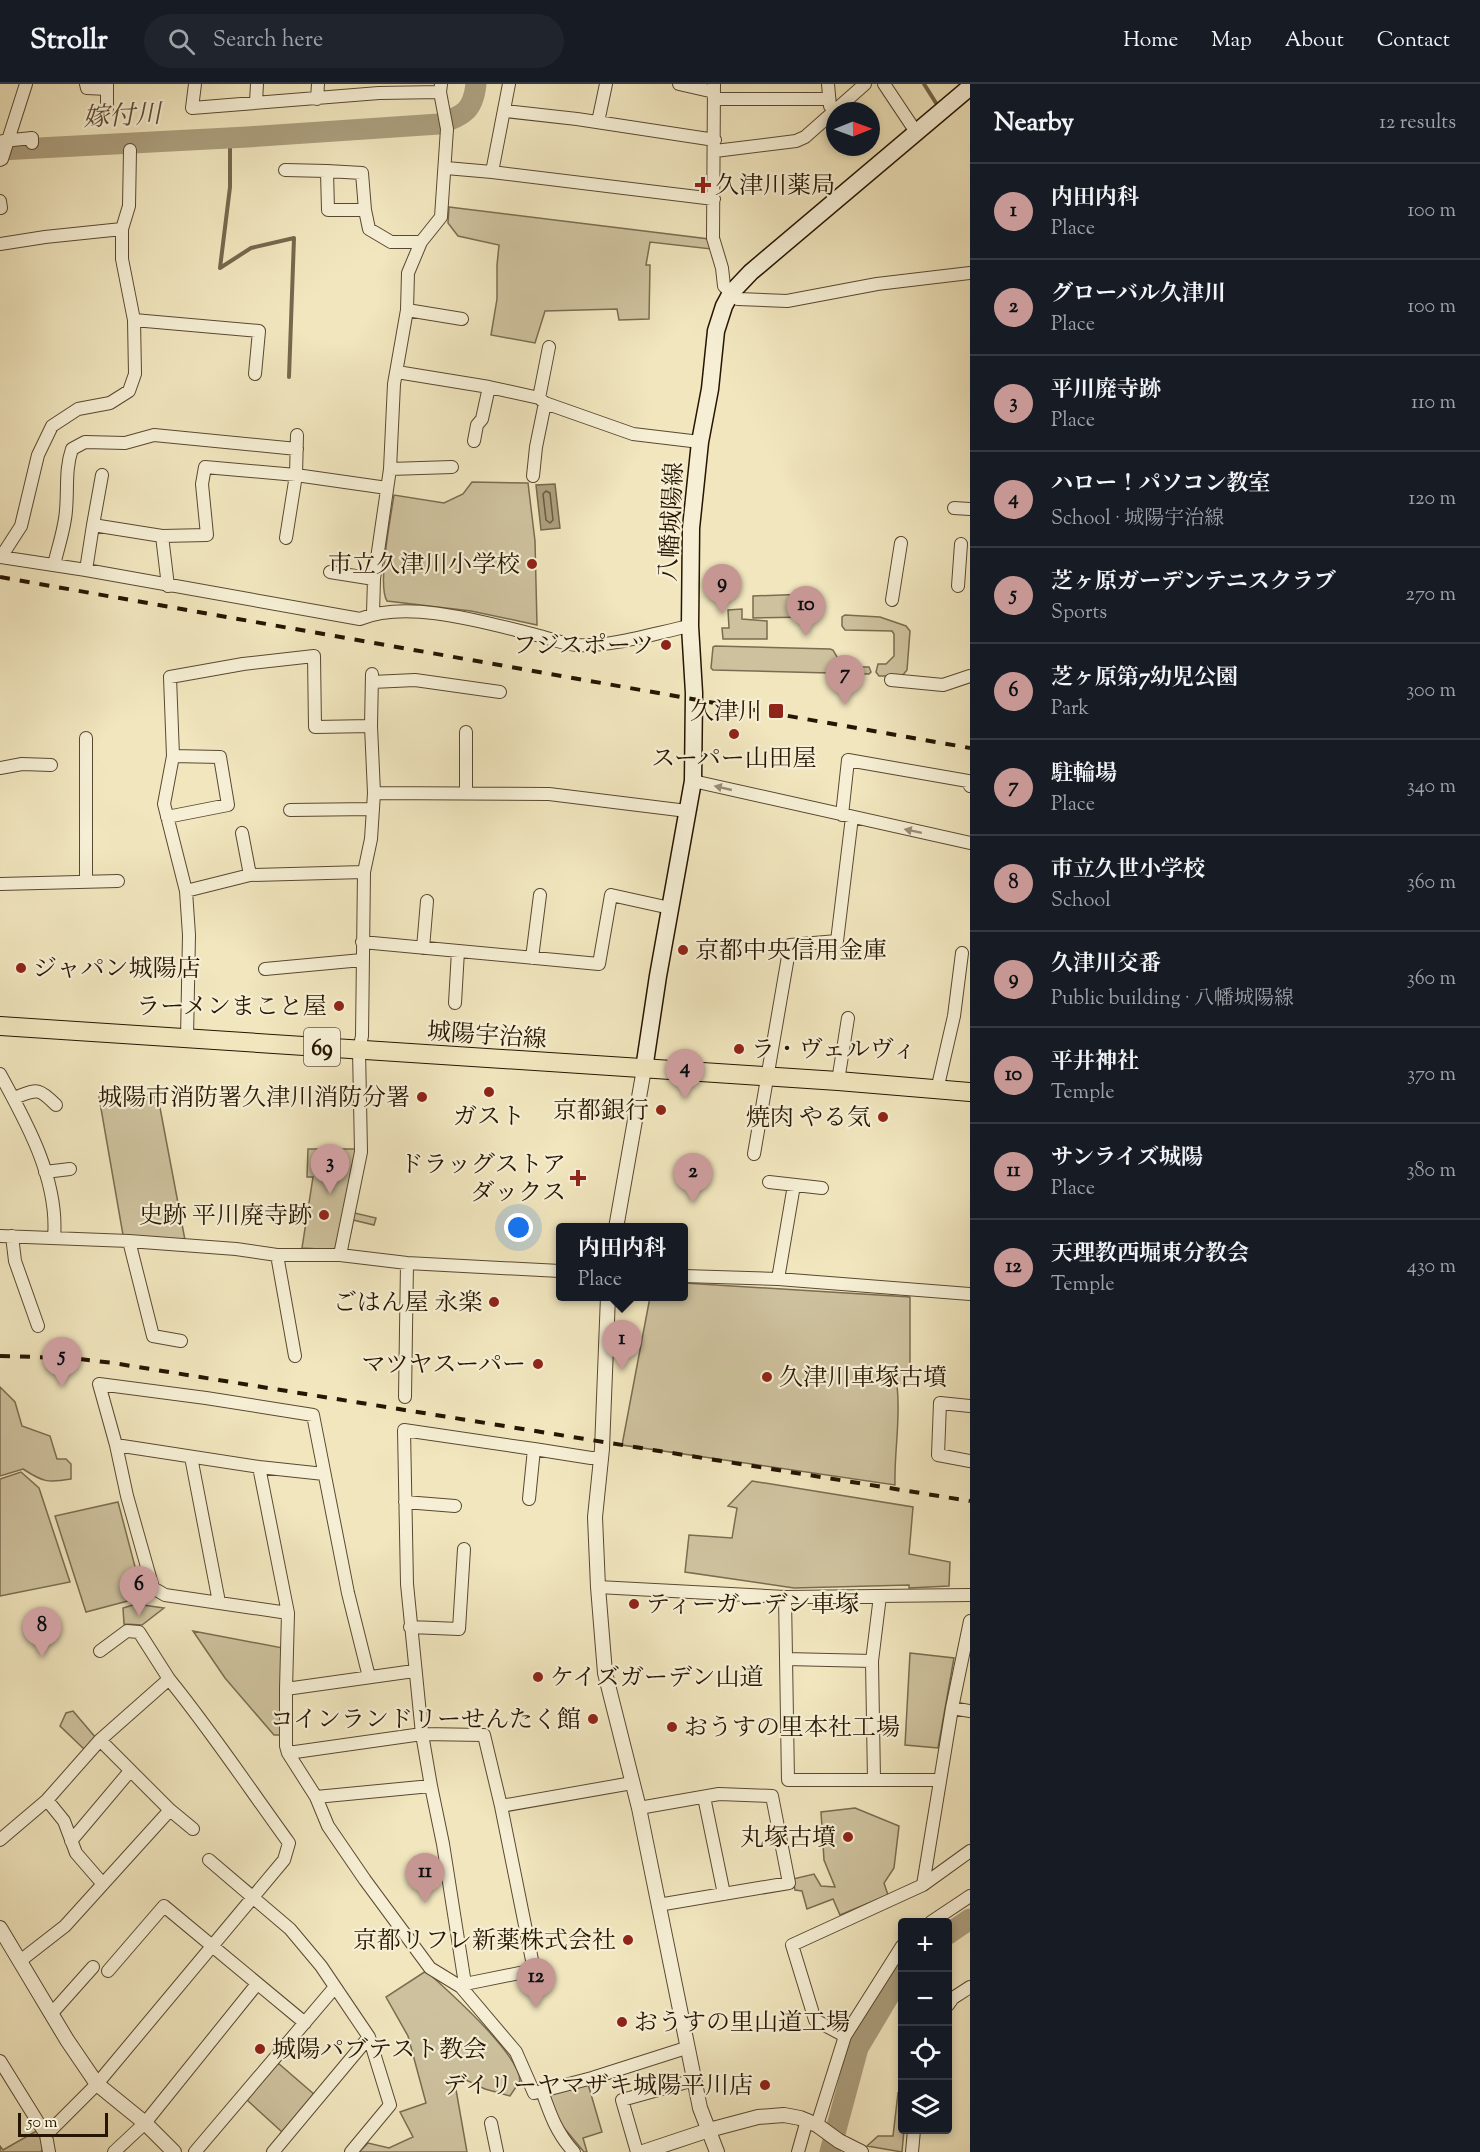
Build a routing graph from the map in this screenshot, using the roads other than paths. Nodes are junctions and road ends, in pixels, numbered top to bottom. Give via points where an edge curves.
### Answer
1 (26, 84) edge
2 (86, 84) edge
3 (195, 84) edge
4 (257, 84) edge
5 (318, 84) edge
6 (509, 84) edge
7 (606, 84) edge
8 (679, 84) edge
9 (828, 84) edge
10 (865, 84) edge
11 (884, 84) edge
12 (107, 86) edge
13 (970, 87) edge
14 (440, 88) edge
15 (379, 89) edge
16 (714, 92) edge
17 (317, 99) junction
18 (828, 99) junction
19 (256, 102) junction
20 (829, 102) edge
21 (844, 102) edge
22 (107, 110) dead end
23 (505, 111) junction
24 (826, 118) edge
25 (598, 122) junction
26 (916, 132) junction
27 (4, 141) edge
28 (32, 143) dead end
29 (715, 146) junction
30 (130, 150) dead end
31 (1, 159) edge
32 (446, 168) junction
33 (285, 170) dead end
34 (327, 171) junction
35 (492, 172) junction
36 (714, 199) junction
37 (365, 210) junction
38 (122, 229) junction
39 (421, 242) junction
40 (0, 244) edge
41 (970, 273) edge
42 (731, 293) junction
43 (407, 310) junction
44 (462, 319) dead end
45 (134, 320) junction
46 (549, 346) dead end
47 (397, 372) junction
48 (255, 374) dead end
49 (489, 387) junction
50 (542, 400) junction
51 (297, 435) dead end
52 (474, 441) dead end
53 (700, 442) junction
54 (297, 449) junction
55 (452, 467) dead end
56 (390, 469) junction
57 (102, 475) dead end
58 (296, 475) junction
59 (533, 476) dead end
60 (387, 488) junction
61 (954, 508) dead end
62 (970, 509) edge
63 (93, 525) junction
64 (162, 536) junction
65 (286, 538) dead end
66 (901, 543) dead end
67 (961, 544) dead end
68 (0, 557) edge
69 (54, 565) junction
70 (86, 570) junction
71 (330, 572) dead end
72 (374, 579) junction
73 (168, 586) junction
74 (958, 586) dead end
75 (892, 600) dead end
76 (373, 614) junction
77 (690, 626) junction
78 (970, 676) edge
79 (891, 680) dead end
80 (500, 692) dead end
81 (371, 726) junction
82 (466, 732) dead end
83 (86, 738) dead end
84 (173, 756) junction
85 (51, 765) dead end
86 (0, 768) edge
87 (693, 781) junction
88 (970, 786) edge
89 (466, 792) junction
90 (374, 793) junction
91 (372, 809) junction
92 (290, 810) dead end
93 (687, 811) junction
94 (847, 816) junction
95 (167, 817) junction
96 (242, 833) dead end
97 (970, 843) edge
98 (364, 872) junction
99 (250, 875) junction
100 (86, 881) junction
101 (118, 881) dead end
102 (0, 884) edge
103 (186, 891) junction
104 (540, 895) dead end
105 (427, 902) dead end
106 (670, 908) junction
107 (362, 942) junction
108 (423, 948) junction
109 (458, 951) junction
110 (962, 953) dead end
111 (532, 958) junction
112 (362, 960) junction
113 (265, 969) dead end
114 (455, 1002) dead end
115 (848, 1018) dead end
116 (0, 1026) edge
117 (187, 1038) junction
118 (359, 1050) junction
119 (644, 1069) junction
120 (0, 1075) edge
121 (767, 1078) junction
122 (838, 1081) junction
123 (937, 1090) junction
124 (970, 1092) edge
125 (13, 1098) junction
126 (56, 1105) dead end
127 (754, 1154) dead end
128 (70, 1169) dead end
129 (45, 1172) junction
130 (769, 1182) dead end
131 (794, 1185) junction
132 (822, 1188) dead end
133 (617, 1223) edge
134 (6, 1236) edge
135 (54, 1238) junction
136 (129, 1241) junction
137 (277, 1255) junction
138 (340, 1256) junction
139 (407, 1263) junction
140 (556, 1271) edge
141 (688, 1276) edge
142 (778, 1279) junction
143 (970, 1294) edge
144 (608, 1301) edge
145 (38, 1326) dead end
146 (181, 1341) dead end
147 (295, 1356) dead end
148 (405, 1396) dead end
149 (970, 1406) edge
150 (116, 1445) junction
151 (534, 1449) junction
152 (191, 1457) junction
153 (601, 1458) junction
154 (970, 1461) edge
155 (259, 1467) junction
156 (324, 1474) junction
157 (529, 1499) dead end
158 (405, 1502) junction
159 (455, 1506) dead end
160 (464, 1549) dead end
161 (598, 1587) junction
162 (970, 1595) edge
163 (880, 1596) junction
164 (785, 1597) junction
165 (219, 1602) junction
166 (288, 1613) junction
167 (970, 1621) edge
168 (410, 1628) junction
169 (100, 1651) dead end
170 (786, 1659) junction
171 (872, 1661) junction
172 (414, 1671) junction
173 (369, 1677) junction
174 (169, 1679) junction
175 (286, 1689) junction
176 (952, 1708) junction
177 (970, 1711) edge
178 (422, 1734) junction
179 (100, 1740) junction
180 (288, 1753) junction
181 (130, 1771) junction
182 (874, 1780) junction
183 (940, 1780) junction
184 (632, 1783) junction
185 (431, 1786) junction
186 (316, 1797) junction
187 (704, 1797) junction
188 (47, 1800) junction
189 (501, 1806) junction
190 (639, 1808) junction
191 (170, 1810) junction
192 (193, 1829) dead end
193 (0, 1840) edge
194 (71, 1841) junction
195 (970, 1851) edge
196 (209, 1860) dead end
197 (102, 1883) junction
198 (923, 1885) junction
199 (724, 1894) junction
200 (970, 1896) edge
201 (254, 1897) junction
202 (658, 1905) junction
203 (938, 1918) edge
204 (0, 1928) edge
205 (213, 1947) junction
206 (898, 1954) edge
207 (20, 1961) junction
208 (93, 1967) dead end
209 (108, 1971) dead end
210 (257, 1984) junction
211 (463, 1986) junction
212 (335, 1987) junction
213 (970, 1987) edge
214 (952, 1999) edge
215 (52, 2013) junction
216 (305, 2023) junction
217 (845, 2036) junction
218 (369, 2037) junction
219 (686, 2048) junction
220 (0, 2061) edge
221 (693, 2080) junction
222 (97, 2084) junction
223 (542, 2091) junction
224 (491, 2122) dead end
225 (812, 2122) junction
226 (145, 2123) junction
227 (709, 2130) junction
228 (914, 2134) edge
229 (46, 2135) junction
230 (48, 2151) edge
231 (114, 2152) edge
232 (174, 2152) edge
233 (195, 2152) edge
234 (273, 2152) edge
235 (351, 2152) edge
236 (497, 2152) edge
237 (574, 2152) edge
238 (637, 2152) edge
239 (643, 2152) edge
240 (717, 2152) edge
241 (798, 2152) edge
242 (861, 2152) edge
243 (912, 2152) edge

1 - 27 street
2 - 12 street via 87,88
3 - 19 street via 192,108
4 - 19 street
5 - 17 street
6 - 23 street
7 - 25 street
8 - 16 street
9 - 18 street
10 - 21 street
11 - 26 street
12 - 22 street
13 - 26 main road, 八幡城陽線
14 - 15 street
14 - 32 street via 447,129
15 - 17 street
16 - 18 street
16 - 29 street
17 - 19 street
18 - 20 street
23 - 25 street
23 - 35 street
24 - 29 street via 796,141
25 - 29 street
26 - 42 main road, 八幡城陽線
27 - 28 street via 32,138
27 - 31 street
29 - 36 street
30 - 38 street via 129,206
32 - 35 street
32 - 39 street via 441,217
33 - 34 street
34 - 37 street via 362,172
34 - 37 street via 328,210
35 - 36 street
36 - 42 street via 713,238 724,286
37 - 39 street via 369,229 391,242
38 - 40 street
38 - 45 street via 122,259
39 - 43 street via 408,273
41 - 42 street via 877,284 787,301 738,299
42 - 53 main road, 八幡城陽線 via 716,332
43 - 44 street
43 - 47 street
45 - 48 street via 259,331
45 - 68 street via 135,374 129,391 110,403 78,409 52,426 38,455 21,526
46 - 50 street
47 - 49 street
47 - 56 street
49 - 50 street
49 - 52 street
50 - 53 street via 633,434
50 - 59 street
51 - 54 street
53 - 77 main road, 八幡城陽線 via 691,528
54 - 58 street
54 - 69 street via 154,435 125,443 85,442 72,449 69,458 66,511
55 - 56 street
56 - 60 street
57 - 63 street
58 - 60 street
58 - 64 street via 205,466 202,484 207,535
58 - 65 street
60 - 72 street
61 - 62 street
63 - 64 street
63 - 70 street
64 - 73 street
66 - 75 street
67 - 74 street
68 - 69 street
69 - 70 street
70 - 73 street
71 - 72 street
72 - 76 street
73 - 76 street via 360,619
76 - 77 street via 434,613 575,645 600,644
77 - 87 main road, 八幡城陽線
78 - 79 street via 943,685
80 - 81 street via 372,678
81 - 84 street via 315,727 314,656 243,664 170,677
81 - 90 street
82 - 89 street
83 - 100 street
84 - 95 street via 165,804
84 - 95 street via 220,757 228,805
85 - 86 street
87 - 93 main road, 八幡城陽線
94 -> 87 street
88 - 94 street via 968,780 848,759
89 - 90 street
89 - 93 street via 559,795
90 - 91 street
91 - 92 street
91 - 98 street
93 - 106 main road, 八幡城陽線
97 -> 94 street
94 - 121 street via 837,941 790,945
95 - 103 street
96 - 99 street
98 - 99 street
98 - 107 street
99 - 103 street
100 - 101 street
100 - 102 street
103 - 117 street
104 - 111 street
105 - 108 street
106 - 111 street via 611,895 599,964
106 - 119 main road, 八幡城陽線
107 - 108 street
107 - 112 street
108 - 109 street
109 - 111 street
109 - 114 street
110 - 123 street via 954,1016
112 - 113 street
112 - 118 street
115 - 122 street
116 - 117 main road, 城陽宇治線 / 69
117 - 118 main road, 城陽宇治線 / 69
118 - 119 main road, 城陽宇治線 / 69
118 - 138 street via 361,1152
119 - 121 main road, 城陽宇治線 / 69
119 - 133 street
120 - 125 street
121 - 122 main road, 城陽宇治線 / 69
121 - 127 street
122 - 123 main road, 城陽宇治線 / 69
123 - 124 main road, 城陽宇治線 / 69
125 - 126 street via 35,1090 43,1092
125 - 129 street
128 - 129 street
129 - 135 street
130 - 131 street
131 - 132 street
131 - 142 street
134 - 135 street
134 - 145 street
135 - 136 street
136 - 137 street
136 - 146 street via 153,1336
137 - 138 street
137 - 147 street
138 - 139 street
139 - 140 street
139 - 148 street
141 - 142 street
142 - 143 street
144 - 153 street
149 - 154 street via 940,1403 939,1455
150 - 152 street
150 - 156 street via 99,1384 313,1415
150 - 165 street via 153,1588 165,1595
151 - 153 street
151 - 157 street
151 - 158 street via 404,1430
152 - 155 street
152 - 165 street
153 - 161 street via 596,1517
155 - 156 street
155 - 166 street
156 - 173 street
158 - 159 street
158 - 168 street
160 - 168 street via 459,1629
161 - 164 street
161 - 184 street via 605,1673
162 - 163 street
163 - 164 street
163 - 171 street
164 - 170 street
165 - 166 street
166 - 175 street
167 - 176 street
168 - 172 street
169 - 174 street via 128,1631 139,1632
170 - 171 street
170 - 182 street via 788,1780
171 - 182 street
172 - 173 street
172 - 178 street
173 - 175 street
174 - 179 street
174 - 201 street via 208,1727 289,1843 284,1860
175 - 180 street
176 - 177 street
176 - 183 street
178 - 180 street
178 - 185 street
178 - 189 street via 484,1735
179 - 181 street
179 - 188 street
180 - 186 street
181 - 191 street
181 - 194 street
182 - 183 street
183 - 198 street
184 - 189 street
184 - 190 street
185 - 186 street
185 - 211 street
186 - 211 street via 328,1826 430,1968
187 - 190 street
187 - 199 street
187 - 199 street via 772,1796 789,1883
188 - 193 street
188 - 194 street via 64,1821
189 - 211 street via 534,1970
190 - 202 street
191 - 192 street
191 - 197 street
194 - 197 street via 76,1853
195 - 198 street
196 - 201 street
197 - 207 street via 65,1926
198 - 217 street via 792,1945 815,2020
199 - 202 street
200 - 203 street
201 - 205 street
201 - 212 street via 290,1929
202 - 219 street
204 - 207 street
205 - 209 street via 164,1906
205 - 210 street
205 - 222 street
206 - 217 street
207 - 215 street
208 - 215 street
210 - 216 street
210 - 226 street
211 - 223 street via 516,2052 534,2093
212 - 216 street
212 - 218 street
213 - 214 street
215 - 222 street
216 - 233 street
217 - 225 street
218 - 234 street
218 - 235 street via 390,2106
219 - 221 street
219 - 223 street
220 - 229 street
221 - 227 street
221 - 238 street via 622,2100
222 - 226 street
222 - 229 street
223 - 237 street via 553,2123
224 - 236 street
225 - 227 street via 784,2115 758,2116
225 - 241 street
225 - 242 street
226 - 231 street
226 - 232 street
227 - 239 street
227 - 240 street
228 - 243 street
229 - 230 street

